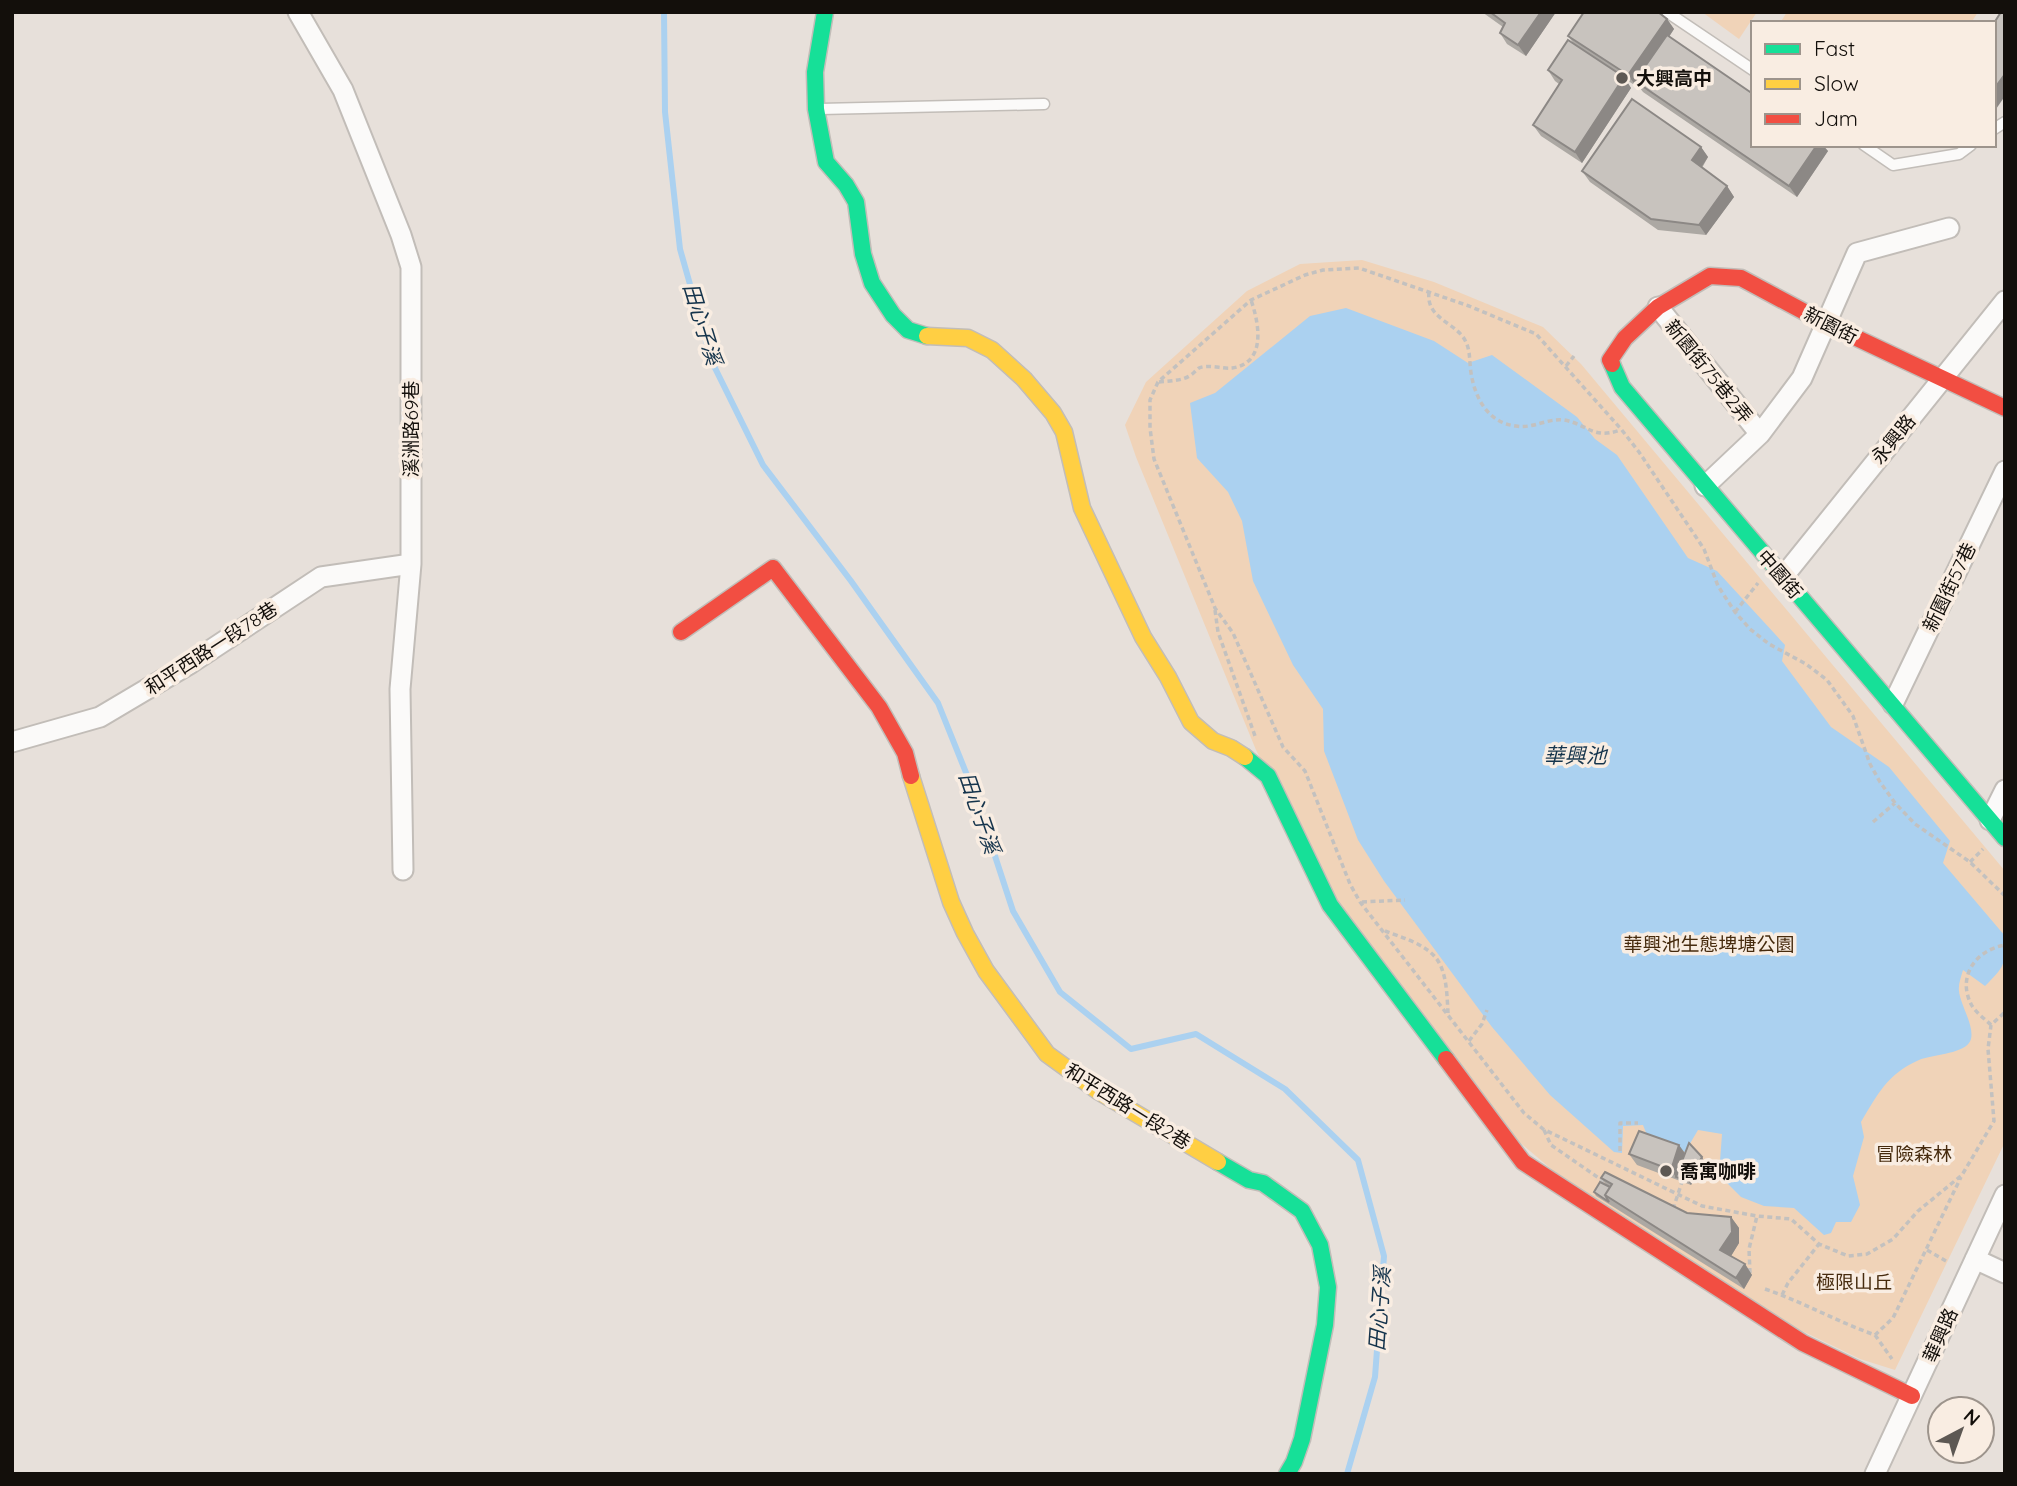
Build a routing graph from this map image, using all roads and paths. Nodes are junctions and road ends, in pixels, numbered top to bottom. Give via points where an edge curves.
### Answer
1 (298, 12) edge
2 (825, 12) edge
3 (1667, 12) edge
4 (1751, 69) edge
5 (1044, 104) dead end
6 (816, 109) junction
7 (1867, 147) edge
8 (1968, 147) edge
9 (1949, 228) dead end
10 (1429, 292) junction
11 (1251, 300) junction
12 (2005, 301) edge
13 (1658, 307) junction
14 (1827, 324) junction
15 (1574, 356) dead end
16 (1566, 366) junction
17 (1941, 378) junction
18 (1158, 382) junction
19 (2005, 408) edge
20 (1621, 429) junction
21 (1760, 434) junction
22 (2005, 471) edge
23 (1705, 486) junction
24 (411, 564) junction
25 (1783, 577) junction
26 (1762, 579) dead end
27 (1215, 608) junction
28 (1735, 612) junction
29 (681, 632) dead end
30 (1833, 676) dead end
31 (1827, 680) junction
32 (1893, 704) junction
33 (12, 742) edge
34 (1258, 745) dead end
35 (2005, 790) edge
36 (1895, 803) junction
37 (1990, 820) junction
38 (1873, 822) dead end
39 (2005, 838) edge
40 (1985, 846) dead end
41 (1970, 862) junction
42 (403, 870) dead end
43 (2005, 896) edge
44 (1405, 900) dead end
45 (1360, 902) junction
46 (1384, 930) junction
47 (2005, 946) edge
48 (1487, 1010) dead end
49 (2005, 1012) edge
50 (1448, 1014) junction
51 (1991, 1025) junction
52 (1469, 1041) junction
53 (1638, 1122) dead end
54 (1543, 1129) junction
55 (1620, 1151) dead end
56 (1962, 1175) junction
57 (1689, 1180) edge
58 (1611, 1186) edge
59 (2005, 1195) edge
60 (1673, 1212) edge
61 (1757, 1216) junction
62 (1819, 1244) junction
63 (1927, 1250) junction
64 (1975, 1259) junction
65 (1946, 1261) dead end
66 (2005, 1273) edge
67 (1750, 1274) dead end
68 (1759, 1287) dead end
69 (1782, 1294) junction
70 (1875, 1335) junction
71 (1896, 1366) dead end
72 (1912, 1396) junction
73 (1287, 1474) edge
74 (1875, 1474) edge

1 - 24 street, 溪洲路69巷 via 343,90 411,267
2 - 6 street via 814,72
3 - 4 lane
5 - 6 lane
6 - 72 street via 825,162 856,202 872,283 893,315 908,330 929,337 968,338 992,350 1053,412 1064,432 1082,508 1143,638 1191,722 1268,776 1329,905 1523,1162 1803,1343
7 - 8 lane via 1893,164 1959,154
9 - 14 street via 1857,253
10 - 11 path via 1359,268 1305,275
10 - 16 path via 1536,334
10 - 20 path via 1430,307 1468,345 1475,393 1494,418 1513,426 1553,420 1609,434
11 - 18 path
11 - 18 path via 1259,333 1247,361 1235,368 1201,367 1188,377
12 - 17 street, 永興路
13 - 14 street, 新園街 via 1710,276 1741,278
13 - 21 street, 新園街75巷2弄
13 - 23 street, 中園街 via 1625,338 1610,360 1622,387
14 - 17 street, 新園街
14 - 21 street via 1802,378
15 - 16 path
16 - 20 path
17 - 19 street, 新園街
17 - 25 street, 永興路
18 - 27 path via 1150,400 1154,459
20 - 28 path via 1704,549 1718,586
21 - 23 street
22 - 32 street, 新園街57巷
23 - 25 street, 中園街
24 - 33 street, 和平西路一段78巷 via 321,577 100,718
24 - 42 street, 溪洲路69巷 via 400,689
25 - 32 street, 中園街
26 - 28 path
27 - 34 path via 1218,632
27 - 45 path via 1233,633 1283,747 1305,771
28 - 31 path via 1769,644
29 - 73 street, 和平西路一段2巷 via 774,568 879,707 905,753 934,852 965,933 986,971 1047,1054 1098,1091 1249,1180 1263,1183 1302,1211 1320,1245 1328,1287 1302,1439
30 - 31 path
31 - 36 path via 1853,716 1880,782
32 - 37 street, 中園街
35 - 37 street
36 - 38 path
36 - 41 path via 1915,824
37 - 39 street, 中園街
40 - 41 path
41 - 43 path
44 - 45 path
45 - 46 path
46 - 50 path
46 - 50 path via 1436,958
47 - 51 path via 1993,947 1971,966 1968,975 1972,1005
48 - 52 path
49 - 51 path
50 - 52 path
51 - 56 path via 1988,1049 1994,1121
52 - 54 path via 1524,1113
53 - 55 path via 1620,1123
54 - 58 path via 1551,1145
54 - 61 path via 1702,1206
56 - 62 path via 1893,1239 1867,1254 1848,1255
56 - 63 path
57 - 60 path, bridge via 1683,1178
59 - 64 street, 華興路
61 - 62 path via 1791,1219
61 - 67 path via 1749,1249
62 - 69 path
63 - 65 path
63 - 70 path via 1893,1318
64 - 66 street
64 - 72 street, 華興路
68 - 69 path
69 - 70 path
70 - 71 path
72 - 74 street, 華興路

